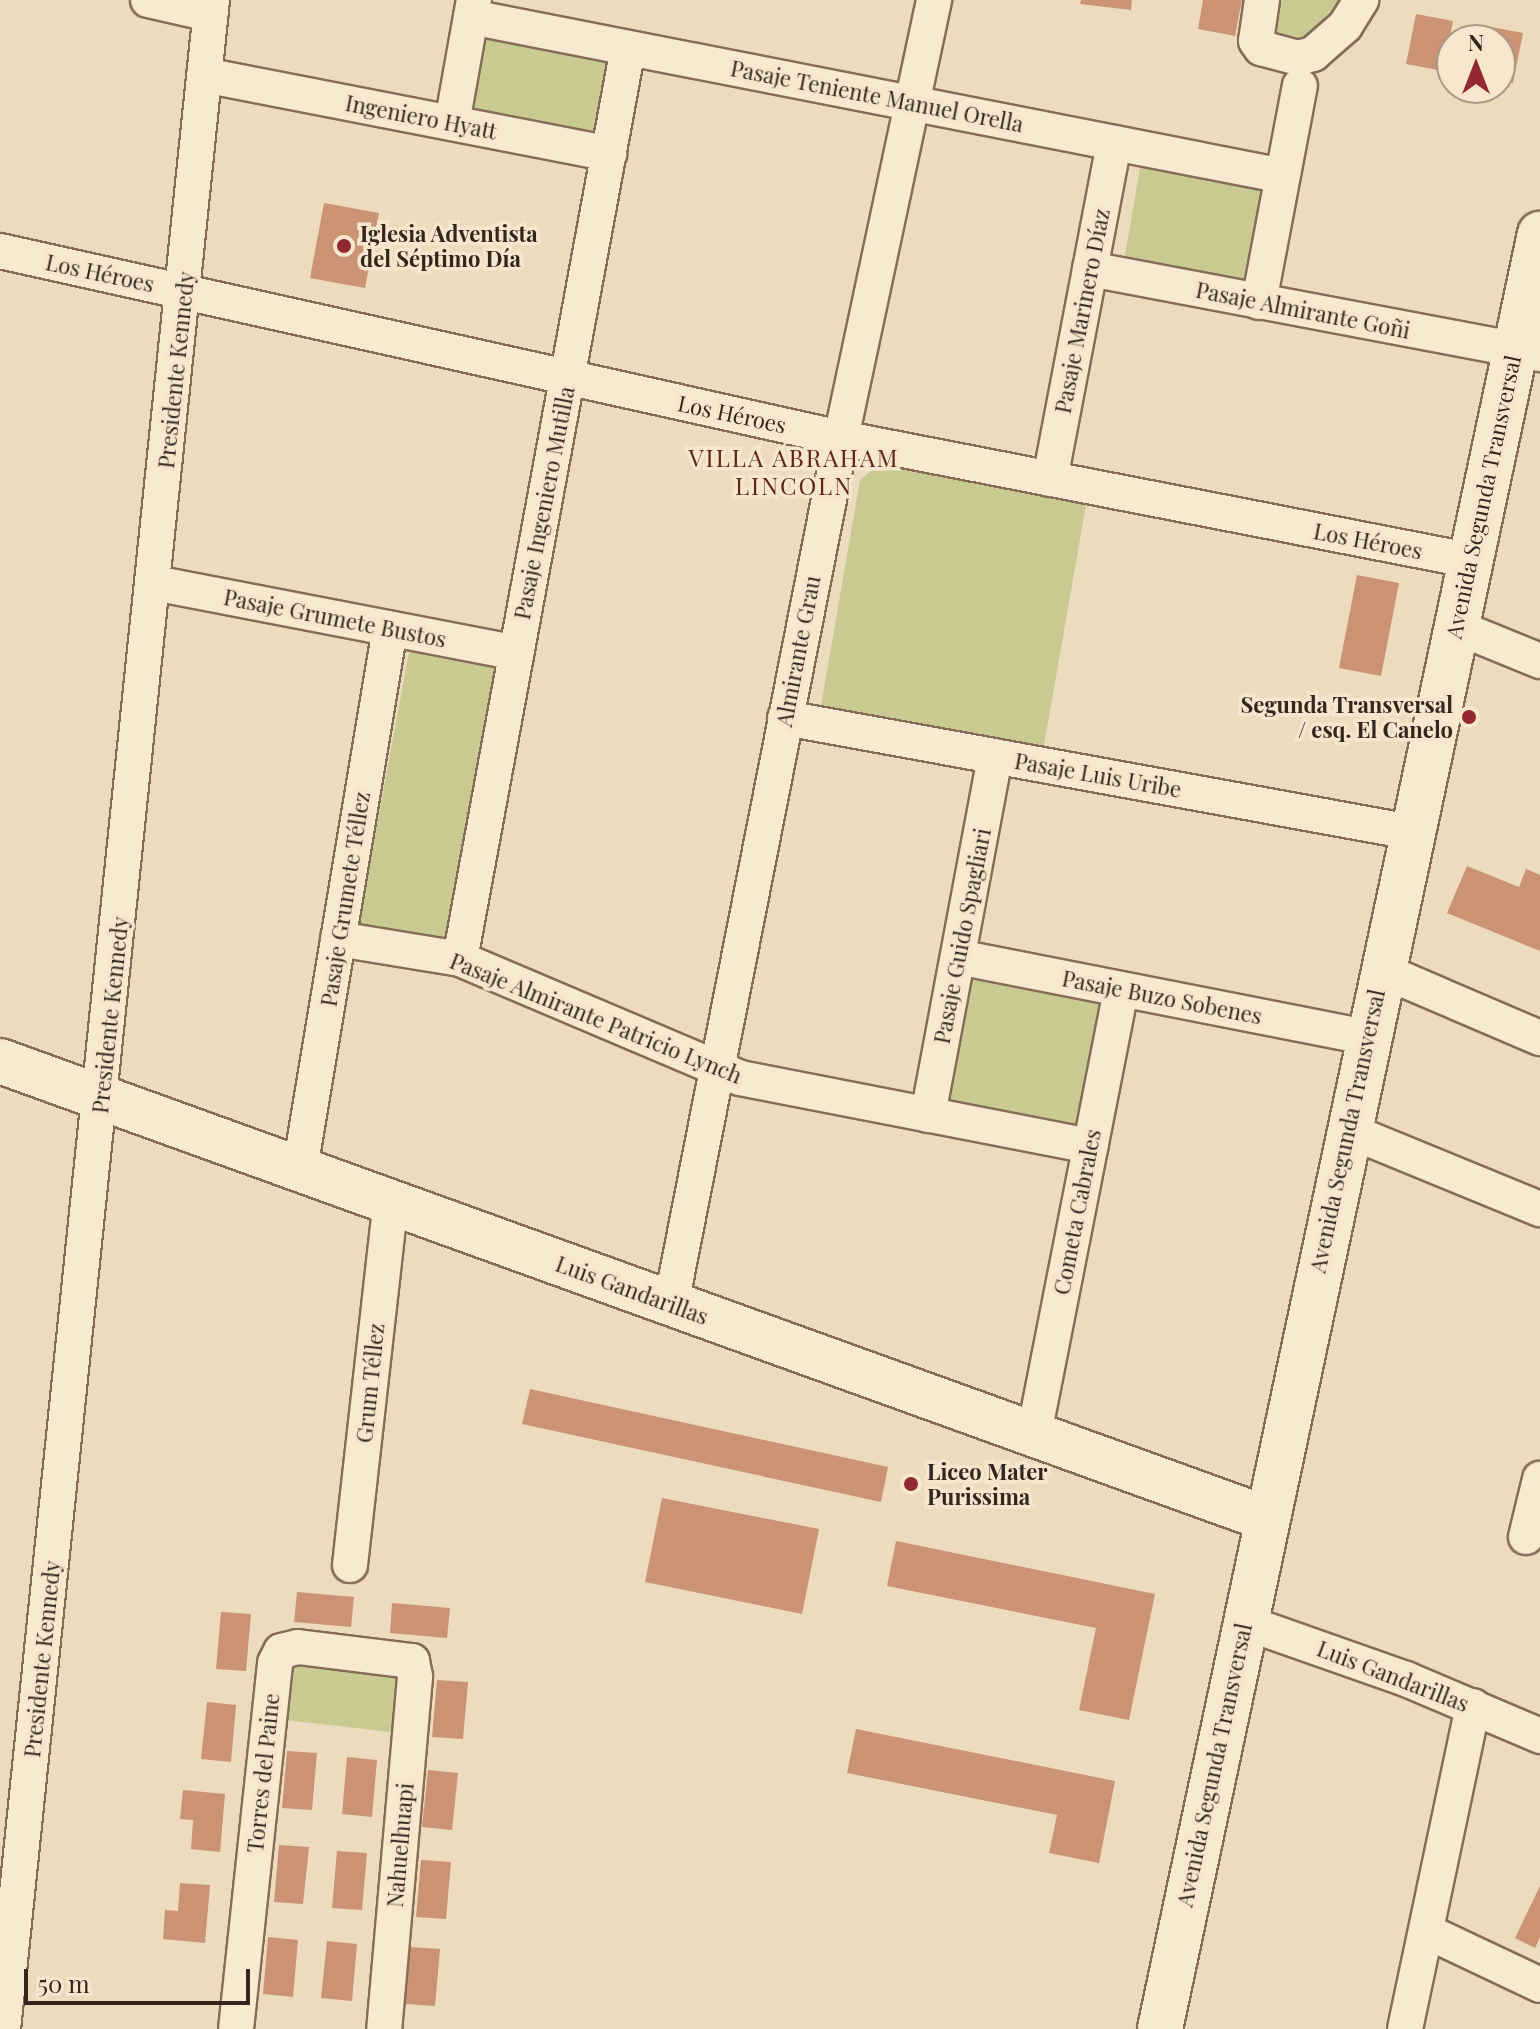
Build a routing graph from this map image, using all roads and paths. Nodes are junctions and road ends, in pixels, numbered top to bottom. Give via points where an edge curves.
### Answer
1 (148, 0) edge
2 (934, 0) edge
3 (1262, 0) edge
4 (1361, 0) edge
5 (211, 7) edge
6 (473, 8) edge
7 (628, 48) junction
8 (219, 78) junction
9 (1300, 86) dead end
10 (911, 103) junction
11 (452, 123) junction
12 (1114, 143) junction
13 (609, 154) junction
14 (1283, 176) junction
15 (1540, 234) edge
16 (0, 251) edge
17 (1090, 269) junction
18 (184, 291) junction
19 (1259, 302) junction
20 (1528, 352) edge
21 (567, 377) junction
22 (841, 438) junction
23 (1050, 479) junction
24 (1468, 560) junction
25 (154, 583) junction
26 (1454, 626) junction
27 (390, 628) junction
28 (516, 653) junction
29 (1540, 661) edge
30 (785, 718) junction
31 (995, 756) junction
32 (1411, 832) junction
33 (338, 939) junction
34 (958, 957) junction
35 (460, 959) junction
36 (1381, 970) junction
37 (1121, 989) junction
38 (1367, 1037) junction
39 (1540, 1038) edge
40 (0, 1061) edge
41 (717, 1069) junction
42 (102, 1098) junction
43 (928, 1115) junction
44 (1347, 1130) junction
45 (1090, 1146) junction
46 (300, 1169) junction
47 (391, 1202) junction
48 (1540, 1209) edge
49 (671, 1304) junction
50 (1034, 1434) junction
51 (1539, 1489) edge
52 (1265, 1518) junction
53 (1526, 1537) dead end
54 (350, 1565) dead end
55 (1244, 1622) junction
56 (412, 1661) joint
57 (1473, 1706) junction
58 (1540, 1736) edge
59 (1426, 1931) junction
60 (1540, 1985) edge
61 (3, 2029) edge
62 (236, 2029) edge
63 (384, 2029) edge
64 (1160, 2029) edge
65 (1405, 2029) edge

1 - 5 street
2 - 10 street, Almirante Grau
3 - 4 street via 1258,45 1298,58 1313,54 1345,26
5 - 8 street, Presidente Kennedy
6 - 7 street, Pasaje Teniente Manuel Orella
6 - 11 street
7 - 10 street, Pasaje Teniente Manuel Orella
7 - 13 street, Pasaje Ingeniero Mutilla
8 - 11 street, Ingeniero Hyatt
8 - 18 street, Presidente Kennedy
9 - 14 street
10 - 12 street, Pasaje Teniente Manuel Orella
10 - 22 street, Almirante Grau
11 - 13 street, Ingeniero Hyatt
12 - 14 street, Pasaje Teniente Manuel Orella
12 - 17 street, Pasaje Marinero Díaz
13 - 21 street, Pasaje Ingeniero Mutilla
14 - 19 street
15 - 20 main road, Avenida Segunda Transversal
16 - 18 street, Los Héroes
17 - 19 street, Pasaje Almirante Goñi
17 - 23 street, Pasaje Marinero Díaz
18 - 21 street, Los Héroes
18 - 25 street, Presidente Kennedy
19 - 20 street, Pasaje Almirante Goñi
20 - 24 main road, Avenida Segunda Transversal
21 - 22 street, Los Héroes
21 - 28 street, Pasaje Ingeniero Mutilla
22 - 23 street, Los Héroes
22 - 30 street, Almirante Grau
23 - 24 street, Los Héroes
24 - 26 main road, Avenida Segunda Transversal
25 - 27 street, Pasaje Grumete Bustos
25 - 42 street, Presidente Kennedy
26 - 29 street
26 - 32 main road, Avenida Segunda Transversal
27 - 28 street, Pasaje Grumete Bustos
27 - 33 street, Pasaje Grumete Téllez
28 - 35 street, Pasaje Ingeniero Mutilla
30 - 31 street, Pasaje Luis Uribe
30 - 41 street, Almirante Grau
31 - 32 street, Pasaje Luis Uribe
31 - 34 street, Pasaje Guido Spagliari
32 - 36 main road, Avenida Segunda Transversal
33 - 35 street, Pasaje Almirante Patricio Lynch
33 - 46 street, Pasaje Grumete Téllez
34 - 37 street, Pasaje Buzo Sobenes
34 - 43 street, Pasaje Guido Spagliari
35 - 41 street, Pasaje Almirante Patricio Lynch
36 - 38 main road, Avenida Segunda Transversal
36 - 39 street
37 - 38 street, Pasaje Buzo Sobenes
37 - 45 street, Cometa Cabrales
38 - 44 main road, Avenida Segunda Transversal
40 - 42 main road, Luis Gandarillas
41 - 43 street, Pasaje Almirante Patricio Lynch via 766,1085
41 - 49 street, Almirante Grau
42 - 46 main road, Luis Gandarillas
42 - 61 street, Presidente Kennedy
43 - 45 street, Pasaje Almirante Patricio Lynch
44 - 48 street
44 - 52 main road, Avenida Segunda Transversal
45 - 50 street, Cometa Cabrales
46 - 47 main road, Luis Gandarillas
47 - 49 main road, Luis Gandarillas
47 - 54 street, Grum Téllez
49 - 50 main road, Luis Gandarillas
50 - 52 main road, Luis Gandarillas
51 - 53 street
52 - 55 main road, Avenida Segunda Transversal
55 - 57 street, Luis Gandarillas
55 - 64 main road, Avenida Segunda Transversal
56 - 62 street, Torres del Paine via 298,1647 281,1651 275,1663
56 - 63 street, Nahuelhuapi via 415,1677
57 - 58 street, Luis Gandarillas
57 - 59 street
59 - 60 street
59 - 65 street

